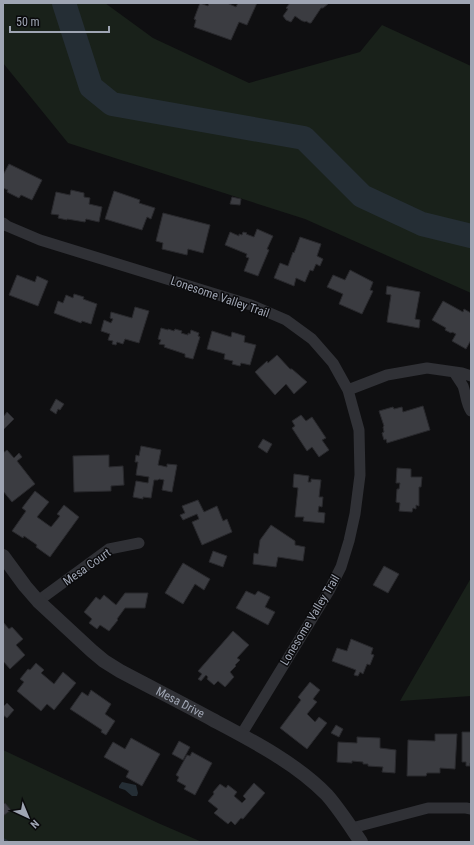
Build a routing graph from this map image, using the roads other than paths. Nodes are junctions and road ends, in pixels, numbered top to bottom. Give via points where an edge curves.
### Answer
1 (3, 223) edge
2 (454, 372) junction
3 (471, 376) edge
4 (348, 390) junction
5 (471, 411) edge
6 (139, 543) dead end
7 (3, 556) edge
8 (38, 601) junction
9 (241, 735) junction
10 (471, 809) edge
11 (352, 828) junction
12 (361, 842) edge

1 - 4 street, Lonesome Valley Trail via 40,240 251,305 286,320 312,339 333,363
2 - 3 street
2 - 4 street via 427,368 387,375
2 - 5 street via 463,386
4 - 9 street, Lonesome Valley Trail via 359,430 360,475 355,514 341,567
6 - 8 street, Mesa Court via 109,549
7 - 8 street, Mesa Drive
8 - 9 street, Mesa Drive via 104,661
9 - 11 street, Mesa Drive via 304,775 326,795
10 - 11 street via 428,808
11 - 12 street, Mesa Drive

